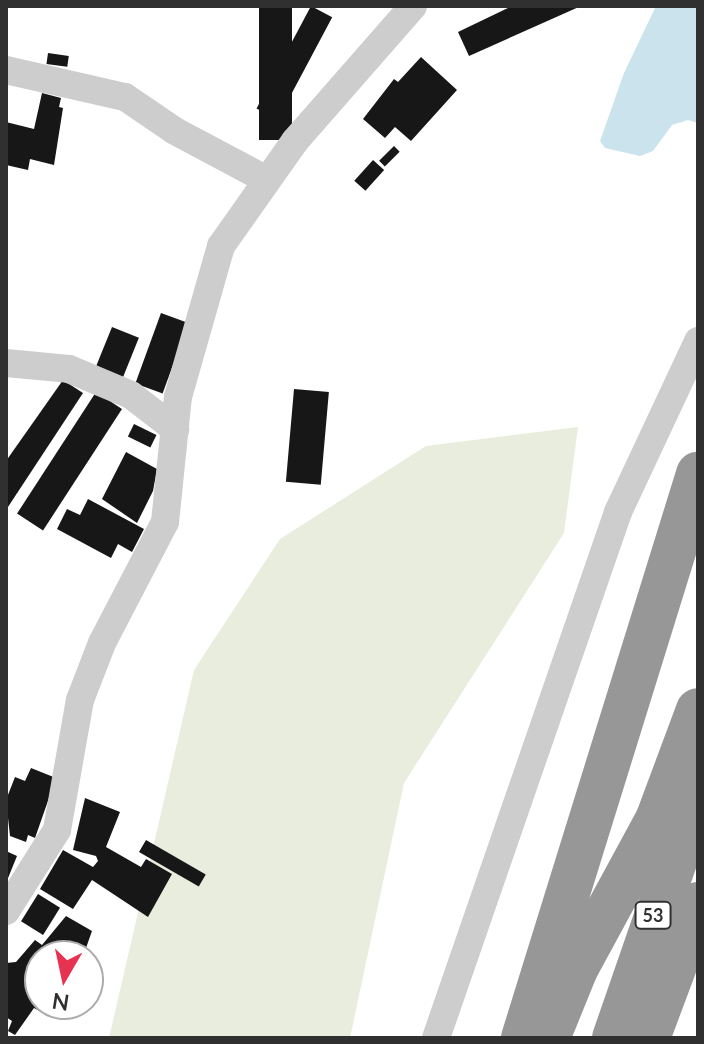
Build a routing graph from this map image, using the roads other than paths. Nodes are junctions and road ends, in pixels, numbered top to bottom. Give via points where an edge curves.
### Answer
1 (413, 6) edge
2 (6, 70) edge
3 (267, 180) junction
4 (698, 341) edge
5 (6, 363) edge
6 (175, 429) junction
7 (698, 474) edge
8 (698, 710) edge
9 (698, 795) edge
10 (698, 904) edge
11 (6, 911) edge
12 (436, 1038) edge
13 (523, 1038) edge
14 (548, 1038) edge
15 (614, 1038) edge
16 (648, 1038) edge

1 - 3 street
2 - 3 street via 125,97 175,131
3 - 6 street via 221,246 178,397
4 - 12 street via 618,512
5 - 6 street via 69,369 131,395
6 - 11 street via 165,522 102,643 80,700 57,830
7 - 13 highway
8 - 14 highway via 657,820 576,969
9 - 15 highway, 53
10 - 16 highway

